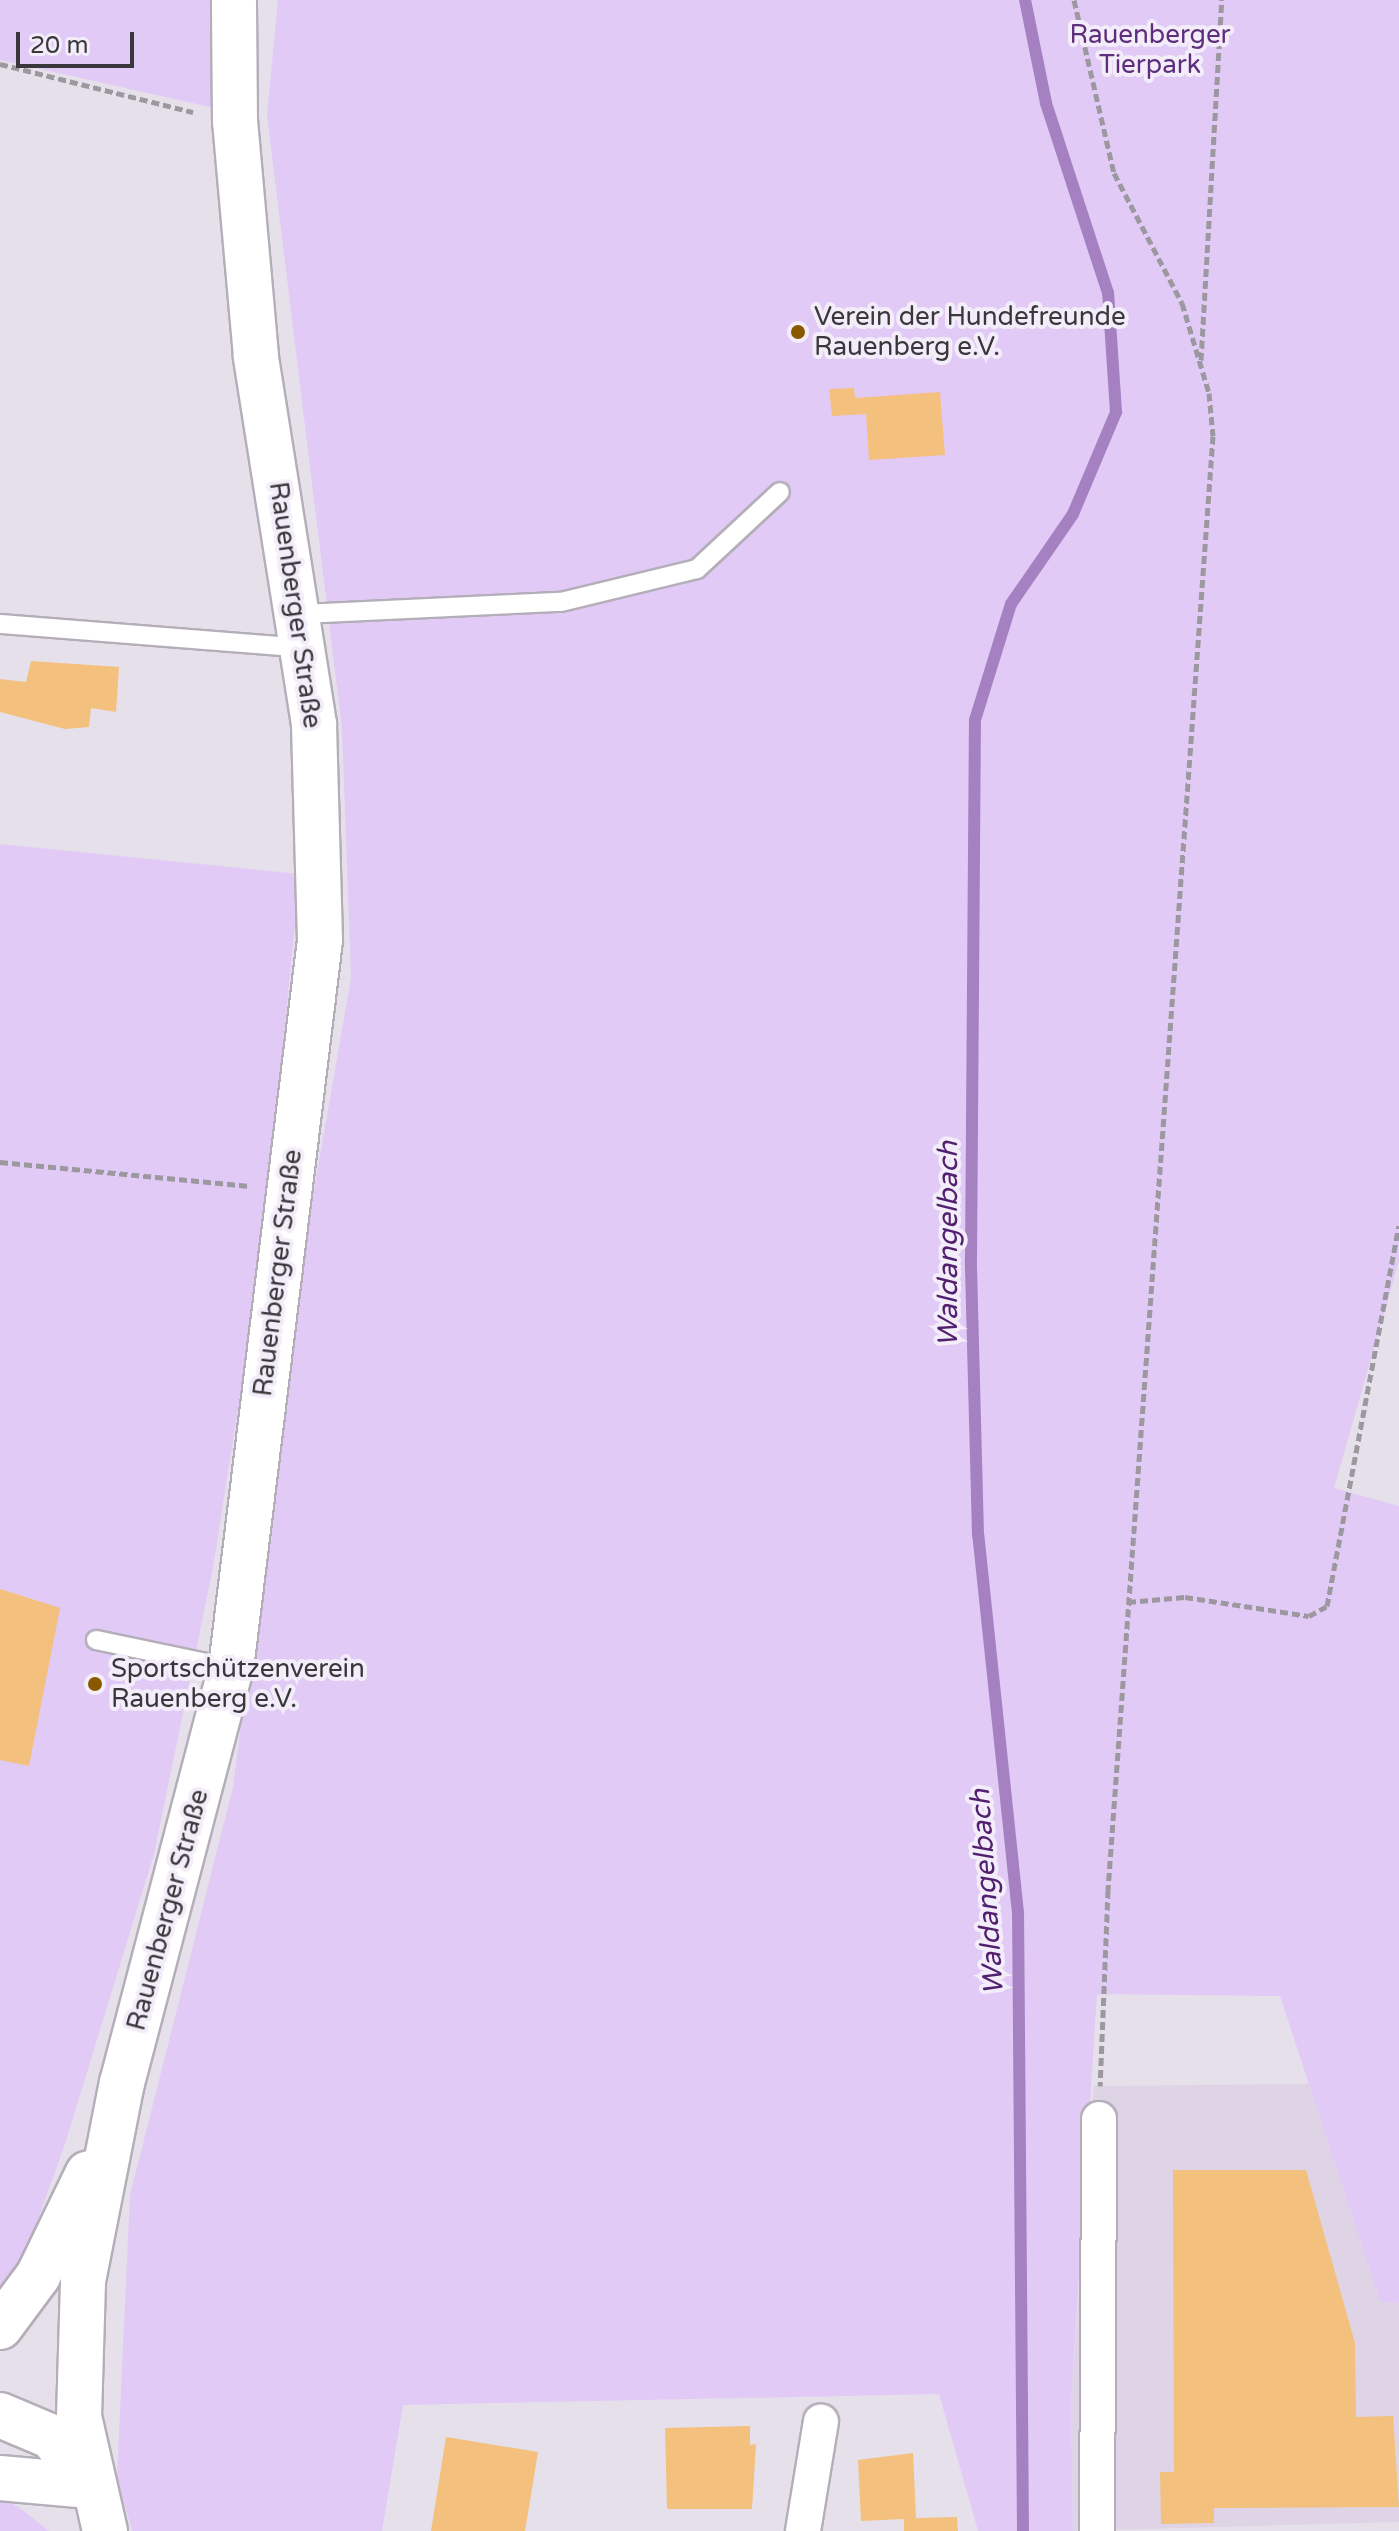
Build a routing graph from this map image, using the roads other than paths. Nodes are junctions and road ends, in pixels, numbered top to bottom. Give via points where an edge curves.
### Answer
1 (234, 0) edge
2 (780, 492) dead end
3 (0, 624) edge
4 (304, 631) junction
5 (96, 1640) dead end
6 (231, 1668) junction
7 (1099, 2119) road end
8 (114, 2121) junction
9 (0, 2327) edge
10 (0, 2415) edge
11 (821, 2421) dead end
12 (0, 2478) edge
13 (90, 2486) junction
14 (105, 2531) edge
15 (803, 2531) edge
16 (1097, 2531) edge

1 - 4 street, Rauenberger Straße via 235,121 256,356
2 - 4 lane via 697,569 561,602
3 - 4 lane
4 - 6 street, Rauenberger Straße via 320,940
5 - 6 lane
6 - 8 street, Rauenberger Straße
7 - 16 street
8 - 9 street via 38,2276
8 - 13 street, Rauenberger Straße via 83,2281 79,2417
10 - 13 street via 52,2437
11 - 15 street
12 - 13 street
13 - 14 street, Rauenberger Straße

